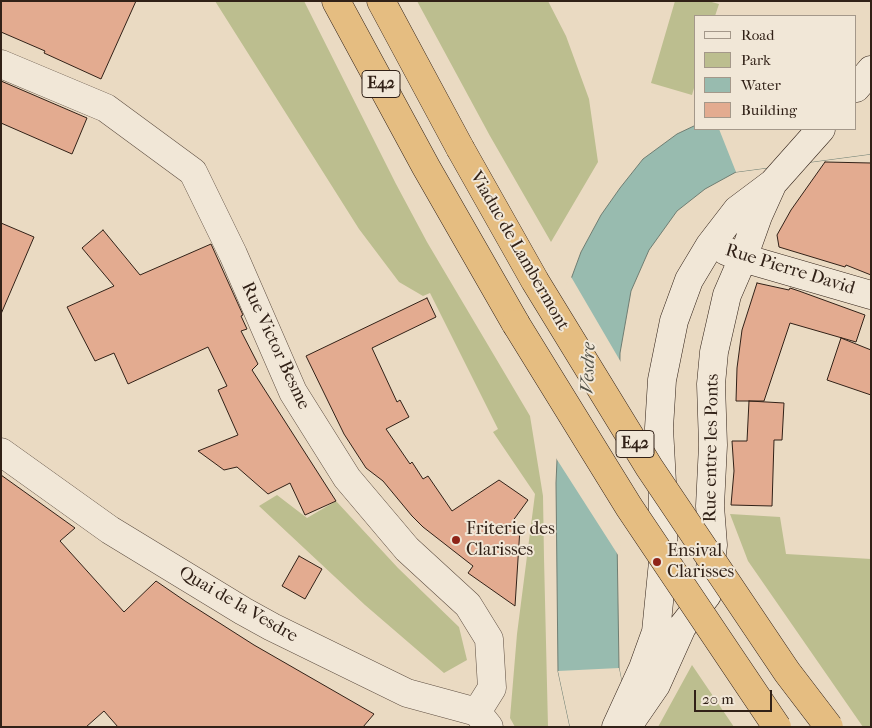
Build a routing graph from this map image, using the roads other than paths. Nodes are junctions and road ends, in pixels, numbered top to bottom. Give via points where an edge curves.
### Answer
1 (336, 1) edge
2 (381, 1) edge
3 (1, 64) edge
4 (871, 70) edge
5 (857, 87) edge
6 (820, 130) edge
7 (782, 174) junction
8 (710, 245) junction
9 (743, 258) junction
10 (871, 295) edge
11 (1, 452) edge
12 (483, 719) edge
13 (624, 720) edge
14 (778, 727) edge
15 (829, 727) edge

1 - 14 highway, E42, bridge via 516,324 629,506
2 - 15 highway, Viaduc de Lambermont / E42, bridge via 535,281 649,467 787,672
3 - 12 street, Rue Victor Besme via 106,108 193,172 293,392 332,455 407,549 468,605 489,639 492,688
4 - 5 street
6 - 7 street, Rue entre les Ponts
7 - 8 street, Rue entre les Ponts via 737,210
7 - 9 street, Rue entre les Ponts via 758,216
8 - 9 street, Rue Pierre David
8 - 13 street, Rue entre les Ponts via 689,280 674,321 662,380 659,428 663,562 657,624
9 - 10 street, Rue Pierre David
9 - 13 street, Rue entre les Ponts via 727,295 714,352 711,384 712,545 707,595 682,627 656,685
11 - 12 street, Quai de la Vesdre via 110,530 250,615 407,692

